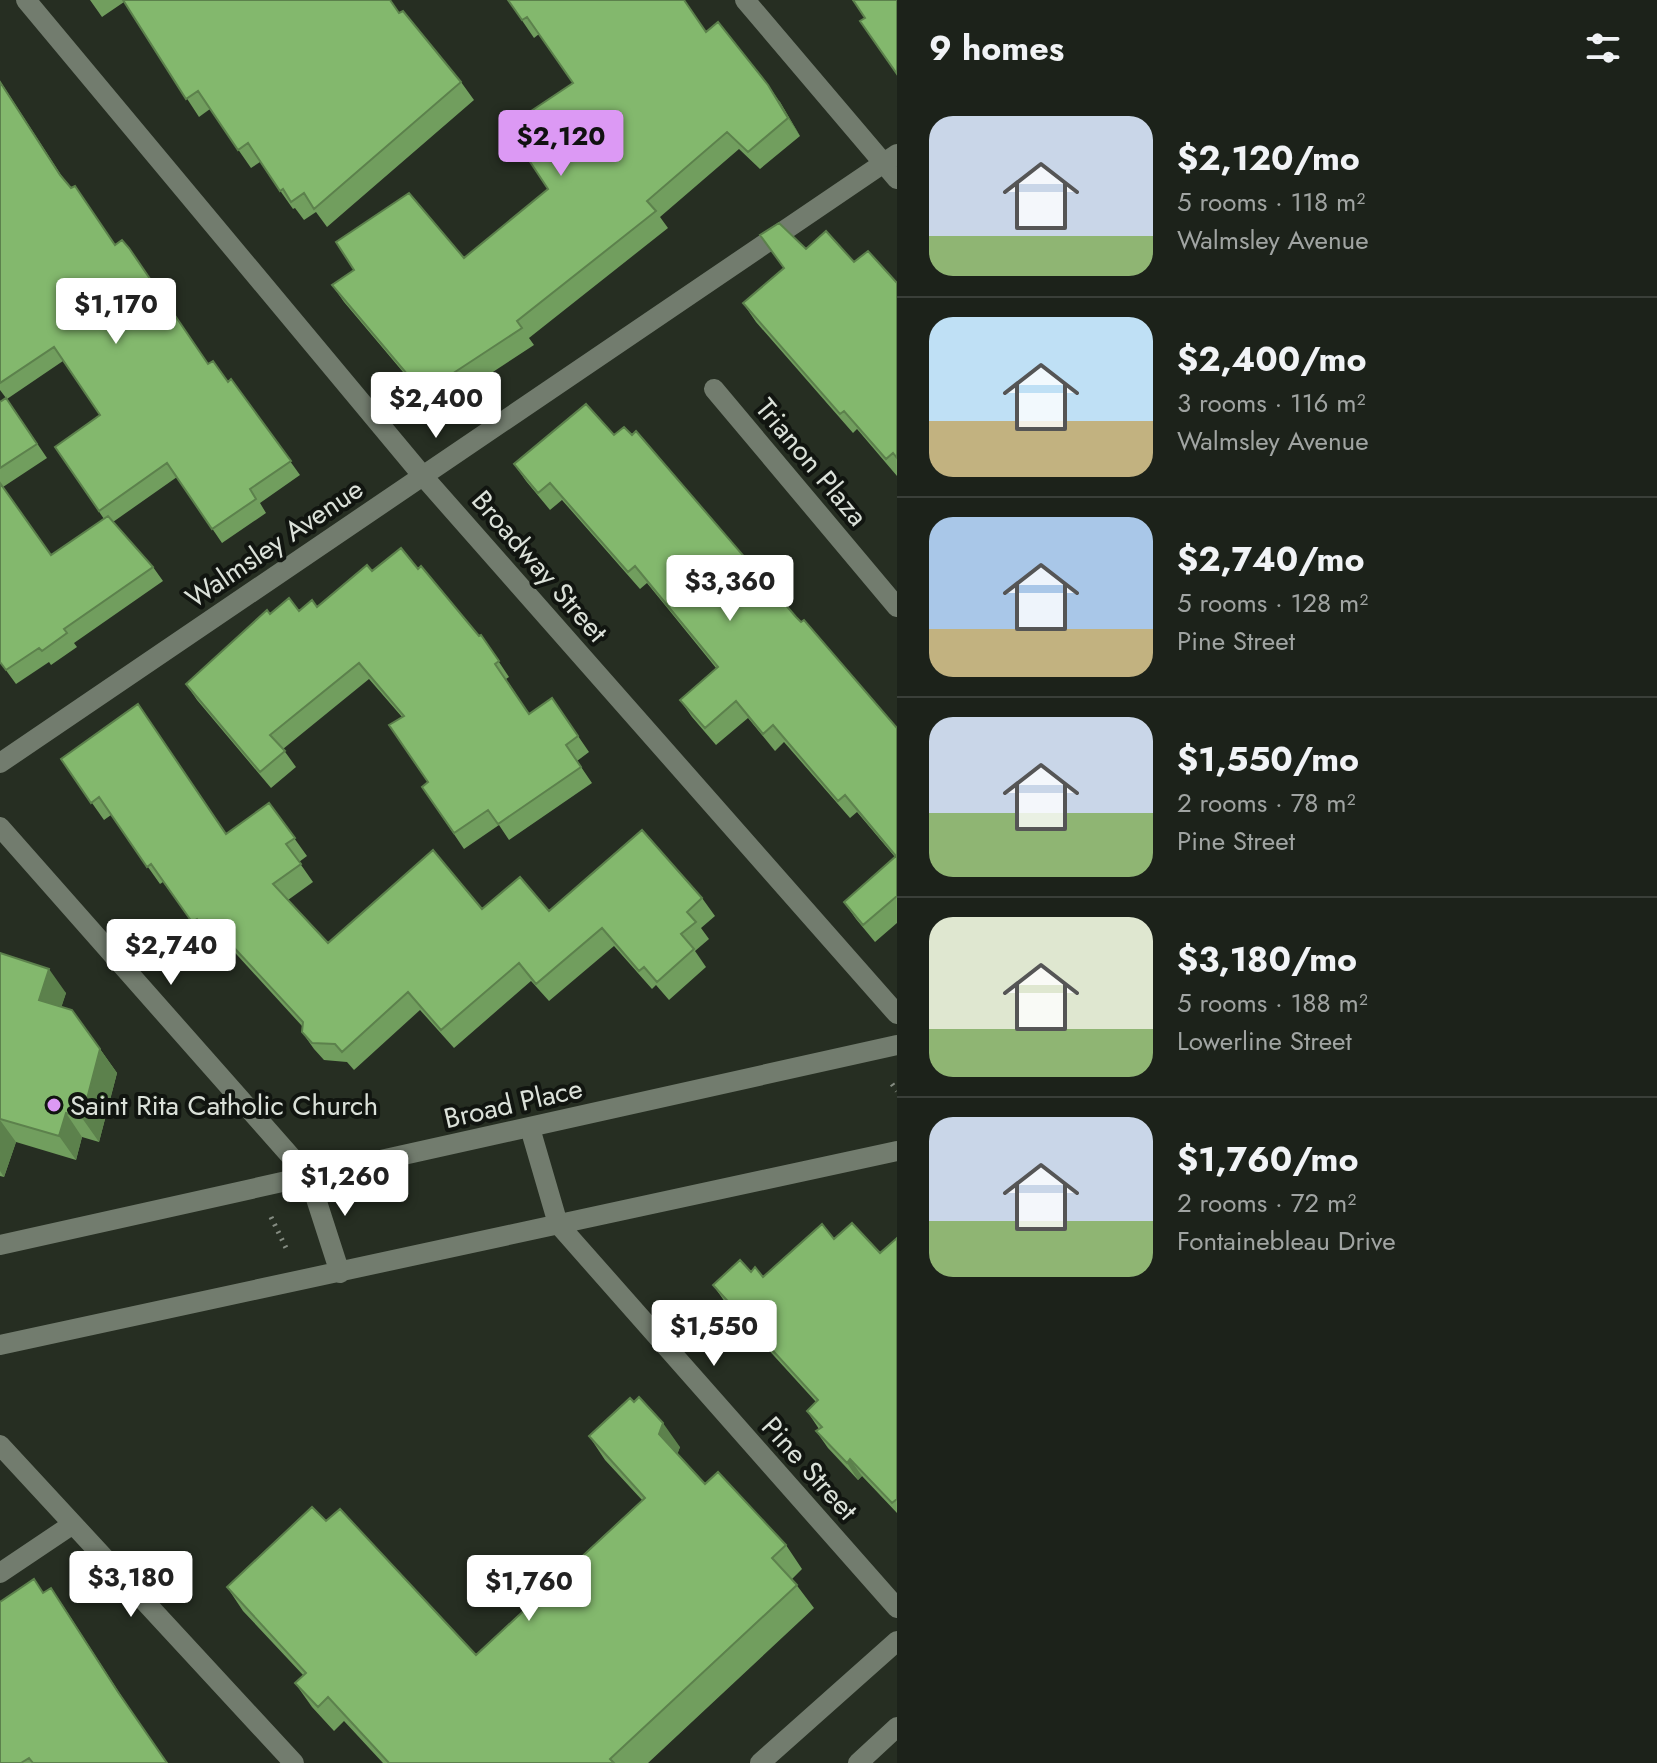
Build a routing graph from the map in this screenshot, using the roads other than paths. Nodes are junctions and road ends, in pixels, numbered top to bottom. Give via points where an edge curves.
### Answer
1 (26, 0) edge
2 (745, 0) edge
3 (892, 166) edge
4 (714, 389) dead end
5 (422, 475) junction
6 (897, 607) edge
7 (0, 763) edge
8 (0, 827) edge
9 (897, 1014) edge
10 (897, 1045) edge
11 (530, 1128) junction
12 (897, 1151) edge
13 (309, 1177) junction
14 (558, 1224) junction
15 (0, 1245) edge
16 (340, 1273) junction
17 (0, 1345) edge
18 (0, 1445) edge
19 (73, 1524) junction
20 (0, 1573) edge
21 (897, 1608) edge
22 (897, 1641) edge
23 (897, 1727) edge
24 (294, 1763) edge
25 (760, 1763) edge
26 (858, 1763) edge

1 - 5 street, Broadway Street
2 - 3 street
3 - 5 street, Walmsley Avenue
4 - 6 street, Trianon Plaza
5 - 7 street, Walmsley Avenue
5 - 9 street, Broadway Street
8 - 13 street
10 - 11 street, Broad Place
11 - 13 street, Broad Place
11 - 14 street, Pine Street
12 - 14 street
13 - 15 street, Broad Place
13 - 16 street
14 - 16 street
14 - 21 street, Pine Street
16 - 17 street
18 - 19 street
19 - 20 street
19 - 24 street
22 - 25 street
23 - 26 street

